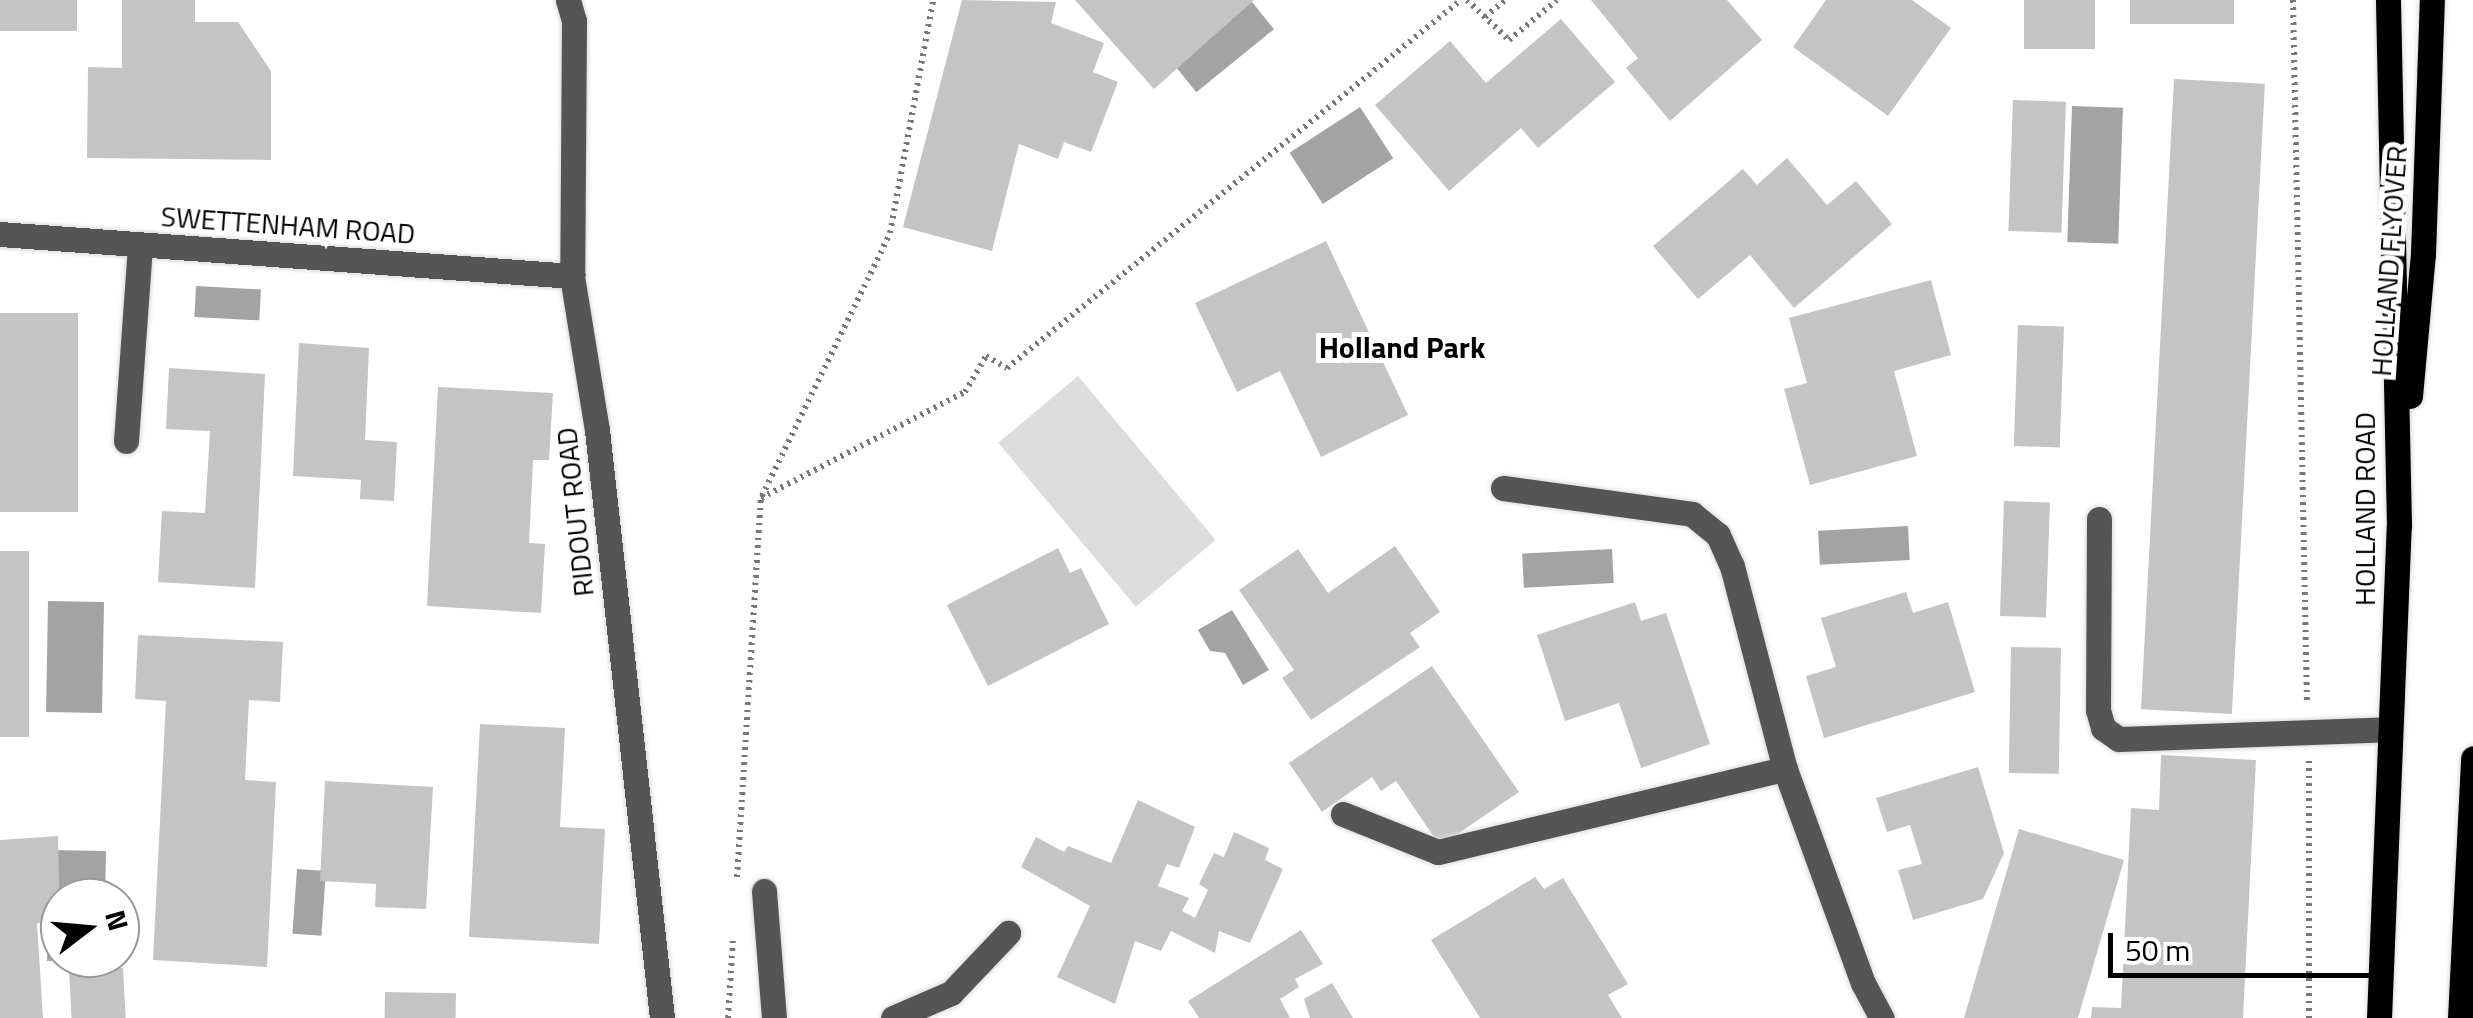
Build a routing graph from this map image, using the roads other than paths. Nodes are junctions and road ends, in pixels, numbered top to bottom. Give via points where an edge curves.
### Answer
1 (568, 0) edge
2 (2388, 0) edge
3 (2432, 0) edge
4 (0, 234) edge
5 (140, 244) junction
6 (572, 276) junction
7 (126, 441) dead end
8 (1503, 488) dead end
9 (2099, 518) dead end
10 (2399, 526) junction
11 (2389, 729) junction
12 (2473, 758) edge
13 (1785, 769) junction
14 (1343, 814) dead end
15 (764, 891) dead end
16 (1008, 933) dead end
17 (662, 1018) edge
18 (774, 1018) edge
19 (893, 1018) edge
20 (1882, 1018) edge
21 (2379, 1018) edge
22 (2460, 1018) edge

1 - 6 street, RIDOUT ROAD via 574,21
2 - 10 main road, HOLLAND ROAD
3 - 10 main road, HOLLAND FLYOVER via 2422,254
4 - 5 street, SWETTENHAM ROAD
5 - 6 street, SWETTENHAM ROAD
5 - 7 street
6 - 17 street, RIDOUT ROAD via 597,430
8 - 13 street via 1692,514 1718,535
9 - 11 street via 2103,728 2119,738
10 - 11 main road, HOLLAND ROAD
11 - 21 main road, HOLLAND ROAD
12 - 22 main road
13 - 14 street via 1438,852
13 - 20 street via 1862,983
15 - 18 street
16 - 19 street via 951,993

